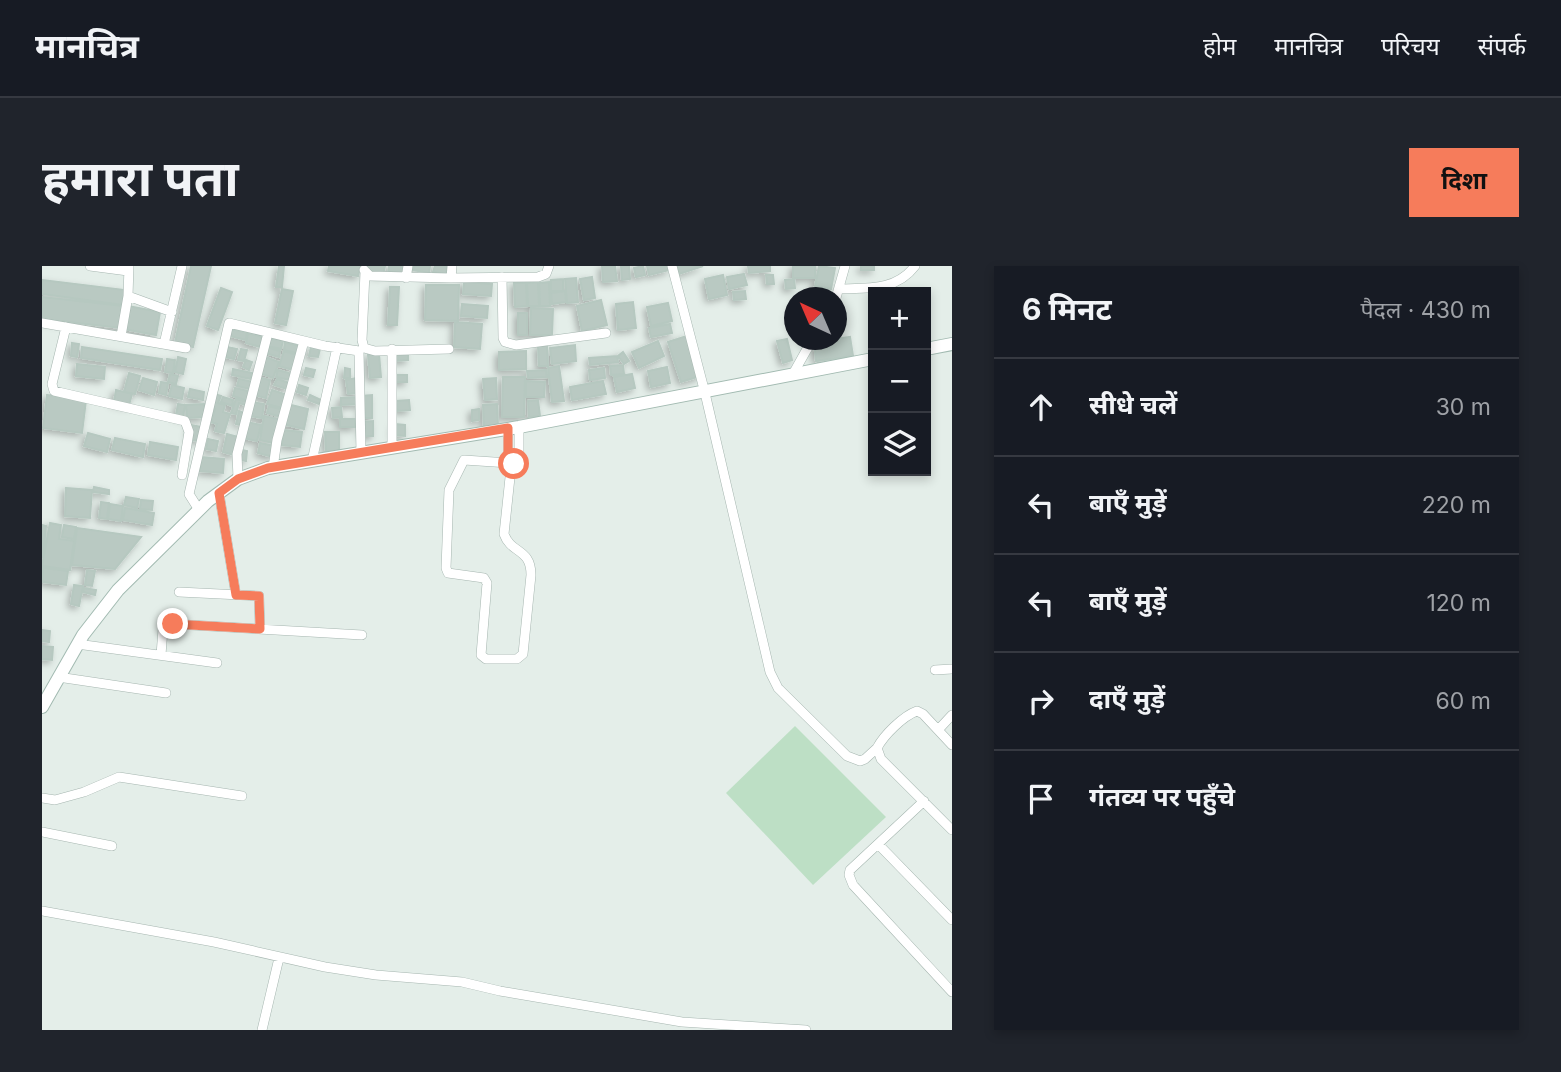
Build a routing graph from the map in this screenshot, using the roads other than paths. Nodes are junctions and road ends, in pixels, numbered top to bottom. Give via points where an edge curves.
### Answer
1 (89, 266) edge
2 (182, 266) edge
3 (408, 266) edge
4 (452, 266) edge
5 (550, 266) edge
6 (672, 266) edge
7 (845, 266) edge
8 (915, 266) edge
9 (129, 269) edge
10 (364, 269) edge
11 (406, 278) junction
12 (451, 278) junction
13 (502, 278) junction
14 (840, 287) edge
15 (847, 292) edge
16 (128, 296) junction
17 (172, 312) junction
18 (42, 323) edge
19 (66, 327) junction
20 (268, 332) junction
21 (606, 333) dead end
22 (121, 336) junction
23 (304, 341) junction
24 (164, 344) junction
25 (952, 344) edge
26 (186, 348) dead end
27 (337, 348) junction
28 (931, 348) edge
29 (392, 349) junction
30 (449, 349) dead end
31 (806, 350) edge
32 (868, 360) edge
33 (793, 374) junction
34 (705, 393) junction
35 (514, 428) junction
36 (392, 447) junction
37 (361, 453) junction
38 (312, 461) junction
39 (510, 466) junction
40 (273, 468) junction
41 (182, 475) dead end
42 (238, 479) junction
43 (219, 493) junction
44 (199, 510) junction
45 (179, 592) dead end
46 (236, 595) junction
47 (173, 624) dead end
48 (163, 629) dead end
49 (260, 629) junction
50 (362, 635) dead end
51 (77, 644) junction
52 (161, 655) junction
53 (217, 663) dead end
54 (952, 669) edge
55 (935, 670) dead end
56 (58, 677) junction
57 (166, 693) dead end
58 (42, 707) edge
59 (952, 715) edge
60 (938, 730) junction
61 (952, 745) edge
62 (877, 748) junction
63 (242, 796) dead end
64 (42, 798) edge
65 (924, 801) junction
66 (952, 830) edge
67 (42, 832) edge
68 (878, 844) junction
69 (112, 846) dead end
70 (42, 911) edge
71 (952, 920) edge
72 (279, 958) junction
73 (952, 992) edge
74 (262, 1030) edge
75 (806, 1030) edge

1 - 9 street
2 - 17 street
3 - 11 street
4 - 12 street
5 - 13 street via 542,276
6 - 34 street
7 - 14 street
8 - 15 street via 890,285
9 - 16 street
10 - 11 street via 370,276
10 - 29 street via 364,348
11 - 12 street
12 - 13 street
13 - 21 street via 505,342 516,345
16 - 17 street
16 - 22 street
17 - 24 street
18 - 19 street
19 - 22 street
19 - 41 street via 54,391 185,421 190,432
20 - 23 street
20 - 42 street via 237,454
20 - 44 street via 229,323 189,494
22 - 24 street
23 - 27 street
23 - 40 street
24 - 26 street
25 - 28 street
27 - 37 street via 359,351
27 - 38 street
29 - 30 street
29 - 36 street
31 - 33 street
32 - 33 street
33 - 34 street
34 - 35 street
34 - 62 street via 770,672 778,688 847,756 865,760
35 - 36 street
35 - 39 street via 519,454
36 - 37 street
37 - 38 street
38 - 40 street
39 - 39 street via 504,534 531,564 523,654 517,659 486,659 481,655 487,583 484,578 448,573 446,568 449,490 464,460
40 - 42 street
42 - 43 street
43 - 44 street
43 - 46 street
44 - 51 street via 118,590
45 - 46 street
46 - 49 street via 259,596
47 - 49 street
48 - 52 street
49 - 50 street
51 - 52 street
51 - 56 street
52 - 53 street
54 - 55 street
56 - 57 street
56 - 58 street
59 - 60 street
60 - 61 street
60 - 62 street via 917,711 911,712
62 - 65 street via 881,759
63 - 64 street via 119,777 74,795
65 - 66 street
65 - 68 street
67 - 69 street
68 - 71 street
68 - 73 street via 850,870 850,880
70 - 72 street
72 - 74 street
72 - 75 street via 376,975 472,984 682,1022

